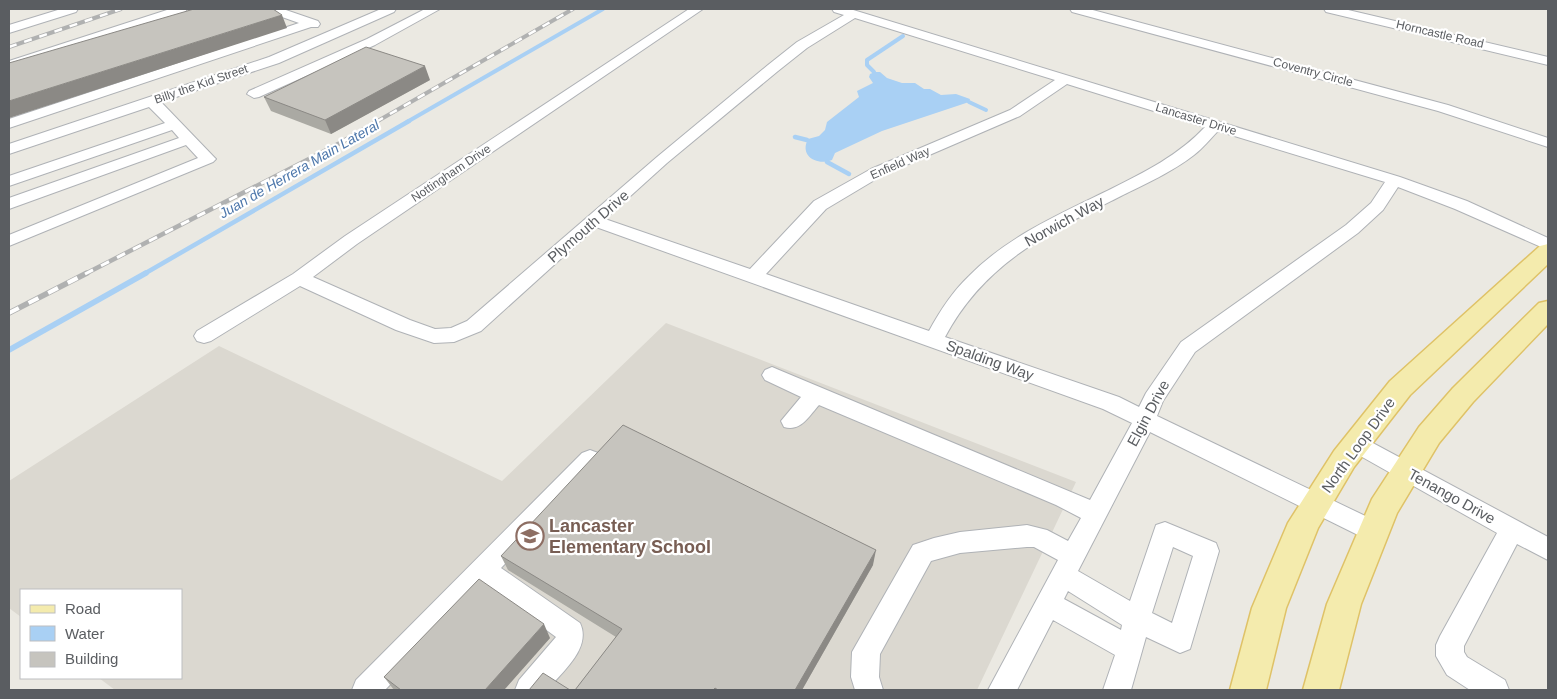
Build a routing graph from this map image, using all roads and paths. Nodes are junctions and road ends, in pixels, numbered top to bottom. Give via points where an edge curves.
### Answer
1 (72, 9) edge
2 (181, 9) edge
3 (272, 9) edge
4 (390, 9) edge
5 (434, 9) edge
6 (697, 9) edge
7 (1076, 9) edge
8 (1330, 9) edge
9 (846, 11) edge
10 (311, 23) junction
11 (9, 29) edge
12 (337, 33) junction
13 (316, 42) junction
14 (346, 53) junction
15 (384, 53) edge
16 (1548, 62) edge
17 (9, 65) edge
18 (1065, 79) junction
19 (254, 94) dead end
20 (152, 101) junction
21 (9, 124) edge
22 (176, 124) junction
23 (1215, 125) junction
24 (190, 139) junction
25 (1548, 143) edge
26 (9, 149) edge
27 (1394, 180) junction
28 (9, 182) edge
29 (9, 204) edge
30 (593, 222) junction
31 (9, 241) edge
32 (1548, 245) edge
33 (1548, 251) edge
34 (754, 276) junction
35 (299, 278) junction
36 (1548, 309) edge
37 (204, 336) dead end
38 (934, 340) junction
39 (772, 375) dead end
40 (816, 395) junction
41 (792, 420) dead end
42 (1144, 420) junction
43 (1356, 443) junction
44 (590, 459) edge
45 (1406, 470) junction
46 (1315, 504) junction
47 (1095, 514) junction
48 (1512, 529) junction
49 (1374, 531) junction
50 (1548, 549) edge
51 (1068, 565) junction
52 (482, 570) junction
53 (1048, 604) junction
54 (1130, 649) junction
55 (366, 690) edge
56 (529, 690) edge
57 (869, 690) edge
58 (1002, 690) edge
59 (1117, 690) edge
60 (1248, 690) edge
61 (1321, 690) edge
62 (1495, 690) edge

1 - 11 street
2 - 17 street
3 - 10 street
4 - 12 street, Billy the Kid Street
5 - 14 street
6 - 35 street, Nottingham Drive
7 - 25 street, Coventry Circle via 1414,100
8 - 16 street, Horncastle Road
9 - 18 street, Lancaster Drive
9 - 30 street, Plymouth Drive via 662,160
10 - 12 street
10 - 21 street
12 - 13 street, Billy the Kid Street
13 - 14 street
13 - 20 street, Billy the Kid Street via 274,60
14 - 15 street via 376,50
14 - 19 street
18 - 23 street, Lancaster Drive
18 - 34 street, Enfield Way via 1015,114 877,172 820,205
20 - 22 street
20 - 26 street, Billy the Kid Street
22 - 24 street
22 - 28 street
23 - 27 street, Lancaster Drive
23 - 38 street, Norwich Way via 1185,154 1003,255 959,297
24 - 29 street
24 - 31 street via 208,158 205,161
27 - 32 street, Lancaster Drive via 1461,205
27 - 42 street, Elgin Drive via 1377,206 1352,229 1188,347 1153,399
30 - 34 street, Spalding Way
30 - 35 street, Plymouth Drive via 474,326 454,335 434,336 403,325
33 - 43 main road, North Loop Drive via 1400,388
34 - 38 street, Spalding Way
35 - 37 street, Nottingham Drive
36 - 45 main road via 1463,395 1429,435
38 - 42 street, Spalding Way via 1110,404
39 - 40 street
40 - 41 street
40 - 47 street
42 - 46 street, Spalding Way
42 - 47 street, Elgin Drive
43 - 45 street, Tenango Drive
43 - 46 main road, North Loop Drive
44 - 52 street
45 - 48 street, Tenango Drive
45 - 49 main road via 1383,508
46 - 49 street, Spalding Way
46 - 60 main road, North Loop Drive via 1269,608
47 - 51 street, Elgin Drive
48 - 50 street, Tenango Drive
48 - 62 street via 1450,645 1450,656 1458,666
49 - 61 main road via 1344,604
51 - 53 street, Elgin Drive
51 - 54 street via 1137,619
51 - 57 street via 1038,537 1027,536 949,545 922,554 866,652 865,676
52 - 55 street
52 - 56 street via 571,632 570,641
53 - 54 street
53 - 58 street, Elgin Drive
54 - 59 street

